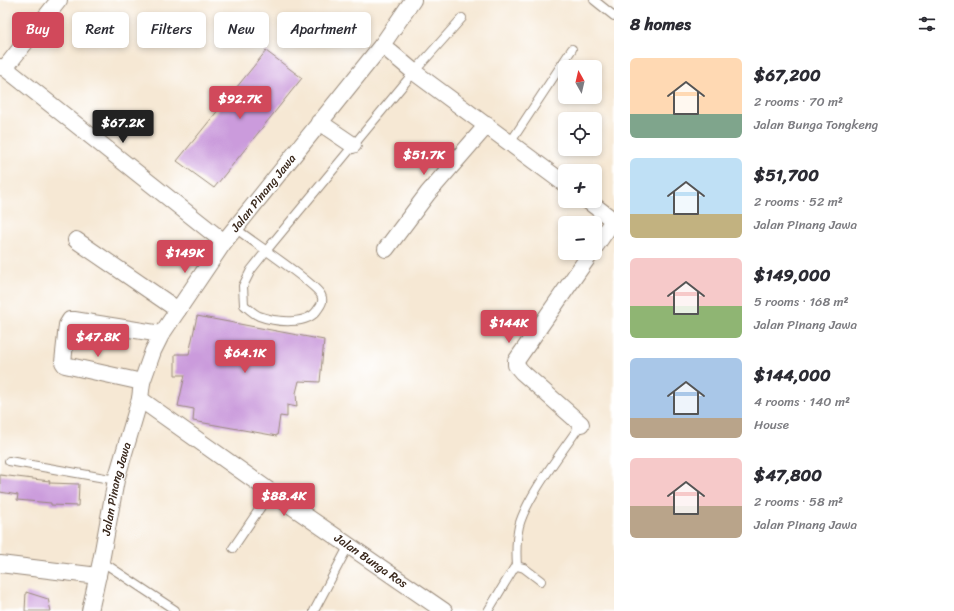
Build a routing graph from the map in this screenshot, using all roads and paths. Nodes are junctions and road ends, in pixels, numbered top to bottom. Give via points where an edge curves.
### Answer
1 (59, 0) edge
2 (594, 0) edge
3 (408, 2) edge
4 (614, 16) edge
5 (462, 18) dead end
6 (382, 45) junction
7 (572, 49) dead end
8 (2, 68) edge
9 (414, 72) junction
10 (319, 122) junction
11 (487, 125) junction
12 (510, 143) junction
13 (353, 145) junction
14 (558, 179) edge
15 (598, 208) edge
16 (614, 220) edge
17 (235, 228) junction
18 (602, 237) edge
19 (76, 240) dead end
20 (224, 242) junction
21 (386, 248) dead end
22 (266, 251) junction
23 (586, 260) edge
24 (178, 310) junction
25 (161, 334) junction
26 (142, 382) junction
27 (140, 399) junction
28 (581, 424) joint
29 (9, 461) dead end
30 (116, 480) junction
31 (271, 492) junction
32 (349, 545) junction
33 (233, 548) dead end
34 (0, 564) edge
35 (517, 566) junction
36 (99, 568) junction
37 (542, 581) dead end
38 (175, 610) edge
39 (90, 611) edge
40 (314, 611) edge
41 (444, 611) edge
42 (488, 611) edge

1 - 8 street
2 - 4 lane
3 - 6 street, Jalan Pinang Jawa
5 - 9 lane
6 - 9 street
6 - 10 street, Jalan Pinang Jawa
7 - 12 lane
8 - 20 street
9 - 11 street
9 - 13 lane
10 - 13 street
10 - 17 street, Jalan Pinang Jawa
11 - 12 street
11 - 21 street via 428,193
12 - 14 street
13 - 22 lane
15 - 16 street
16 - 18 street
17 - 20 street, Jalan Pinang Jawa
17 - 22 lane
19 - 24 street
20 - 24 street, Jalan Pinang Jawa
22 - 22 lane via 243,286 244,305 258,316 276,320 306,320 316,312 322,302 322,296 314,286
23 - 28 street via 516,361 522,372
24 - 25 street, Jalan Pinang Jawa
25 - 26 street, Jalan Pinang Jawa via 152,351
25 - 26 street via 74,320 70,320 67,325 63,362 65,365
26 - 27 street, Jalan Pinang Jawa
27 - 30 street, Jalan Pinang Jawa
27 - 31 street, Jalan Bunga Ros
28 - 35 lane via 534,494 520,525 516,545
29 - 30 lane
30 - 36 street, Jalan Pinang Jawa
31 - 32 street, Jalan Bunga Ros
31 - 33 lane
32 - 40 lane
32 - 41 street, Jalan Bunga Ros
34 - 36 street
35 - 37 lane
35 - 42 lane
36 - 38 lane
36 - 39 street, Jalan Pinang Jawa

